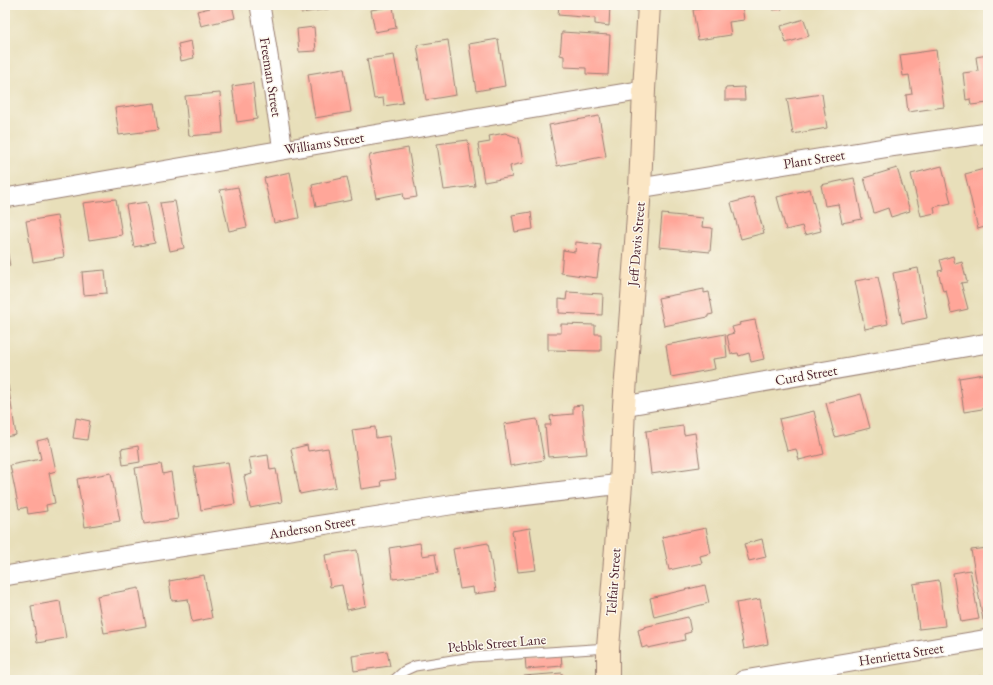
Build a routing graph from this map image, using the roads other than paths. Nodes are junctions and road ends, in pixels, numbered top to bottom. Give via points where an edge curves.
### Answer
1 (260, 5) edge
2 (649, 5) edge
3 (644, 90) junction
4 (988, 133) edge
5 (282, 150) junction
6 (640, 188) junction
7 (5, 198) edge
8 (988, 343) edge
9 (624, 406) junction
10 (620, 484) junction
11 (5, 576) edge
12 (988, 640) edge
13 (608, 648) junction
14 (778, 677) edge
15 (394, 680) edge
16 (608, 680) edge
17 (744, 680) edge

1 - 5 street, Freeman Street
2 - 3 street, Jeff Davis Street
3 - 5 street, Williams Street
3 - 6 street, Jeff Davis Street
4 - 6 street, Plant Street
5 - 7 street, Williams Street
6 - 9 street, Jeff Davis Street
8 - 9 street, Curd Street
9 - 10 street, Jeff Davis Street
10 - 11 street, Anderson Street via 456,504
10 - 13 street, Telfair Street
12 - 14 street, Henrietta Street
13 - 15 lane, Pebble Street Lane via 472,657 415,666
13 - 16 street, Telfair Street
14 - 17 street, Henrietta Street

